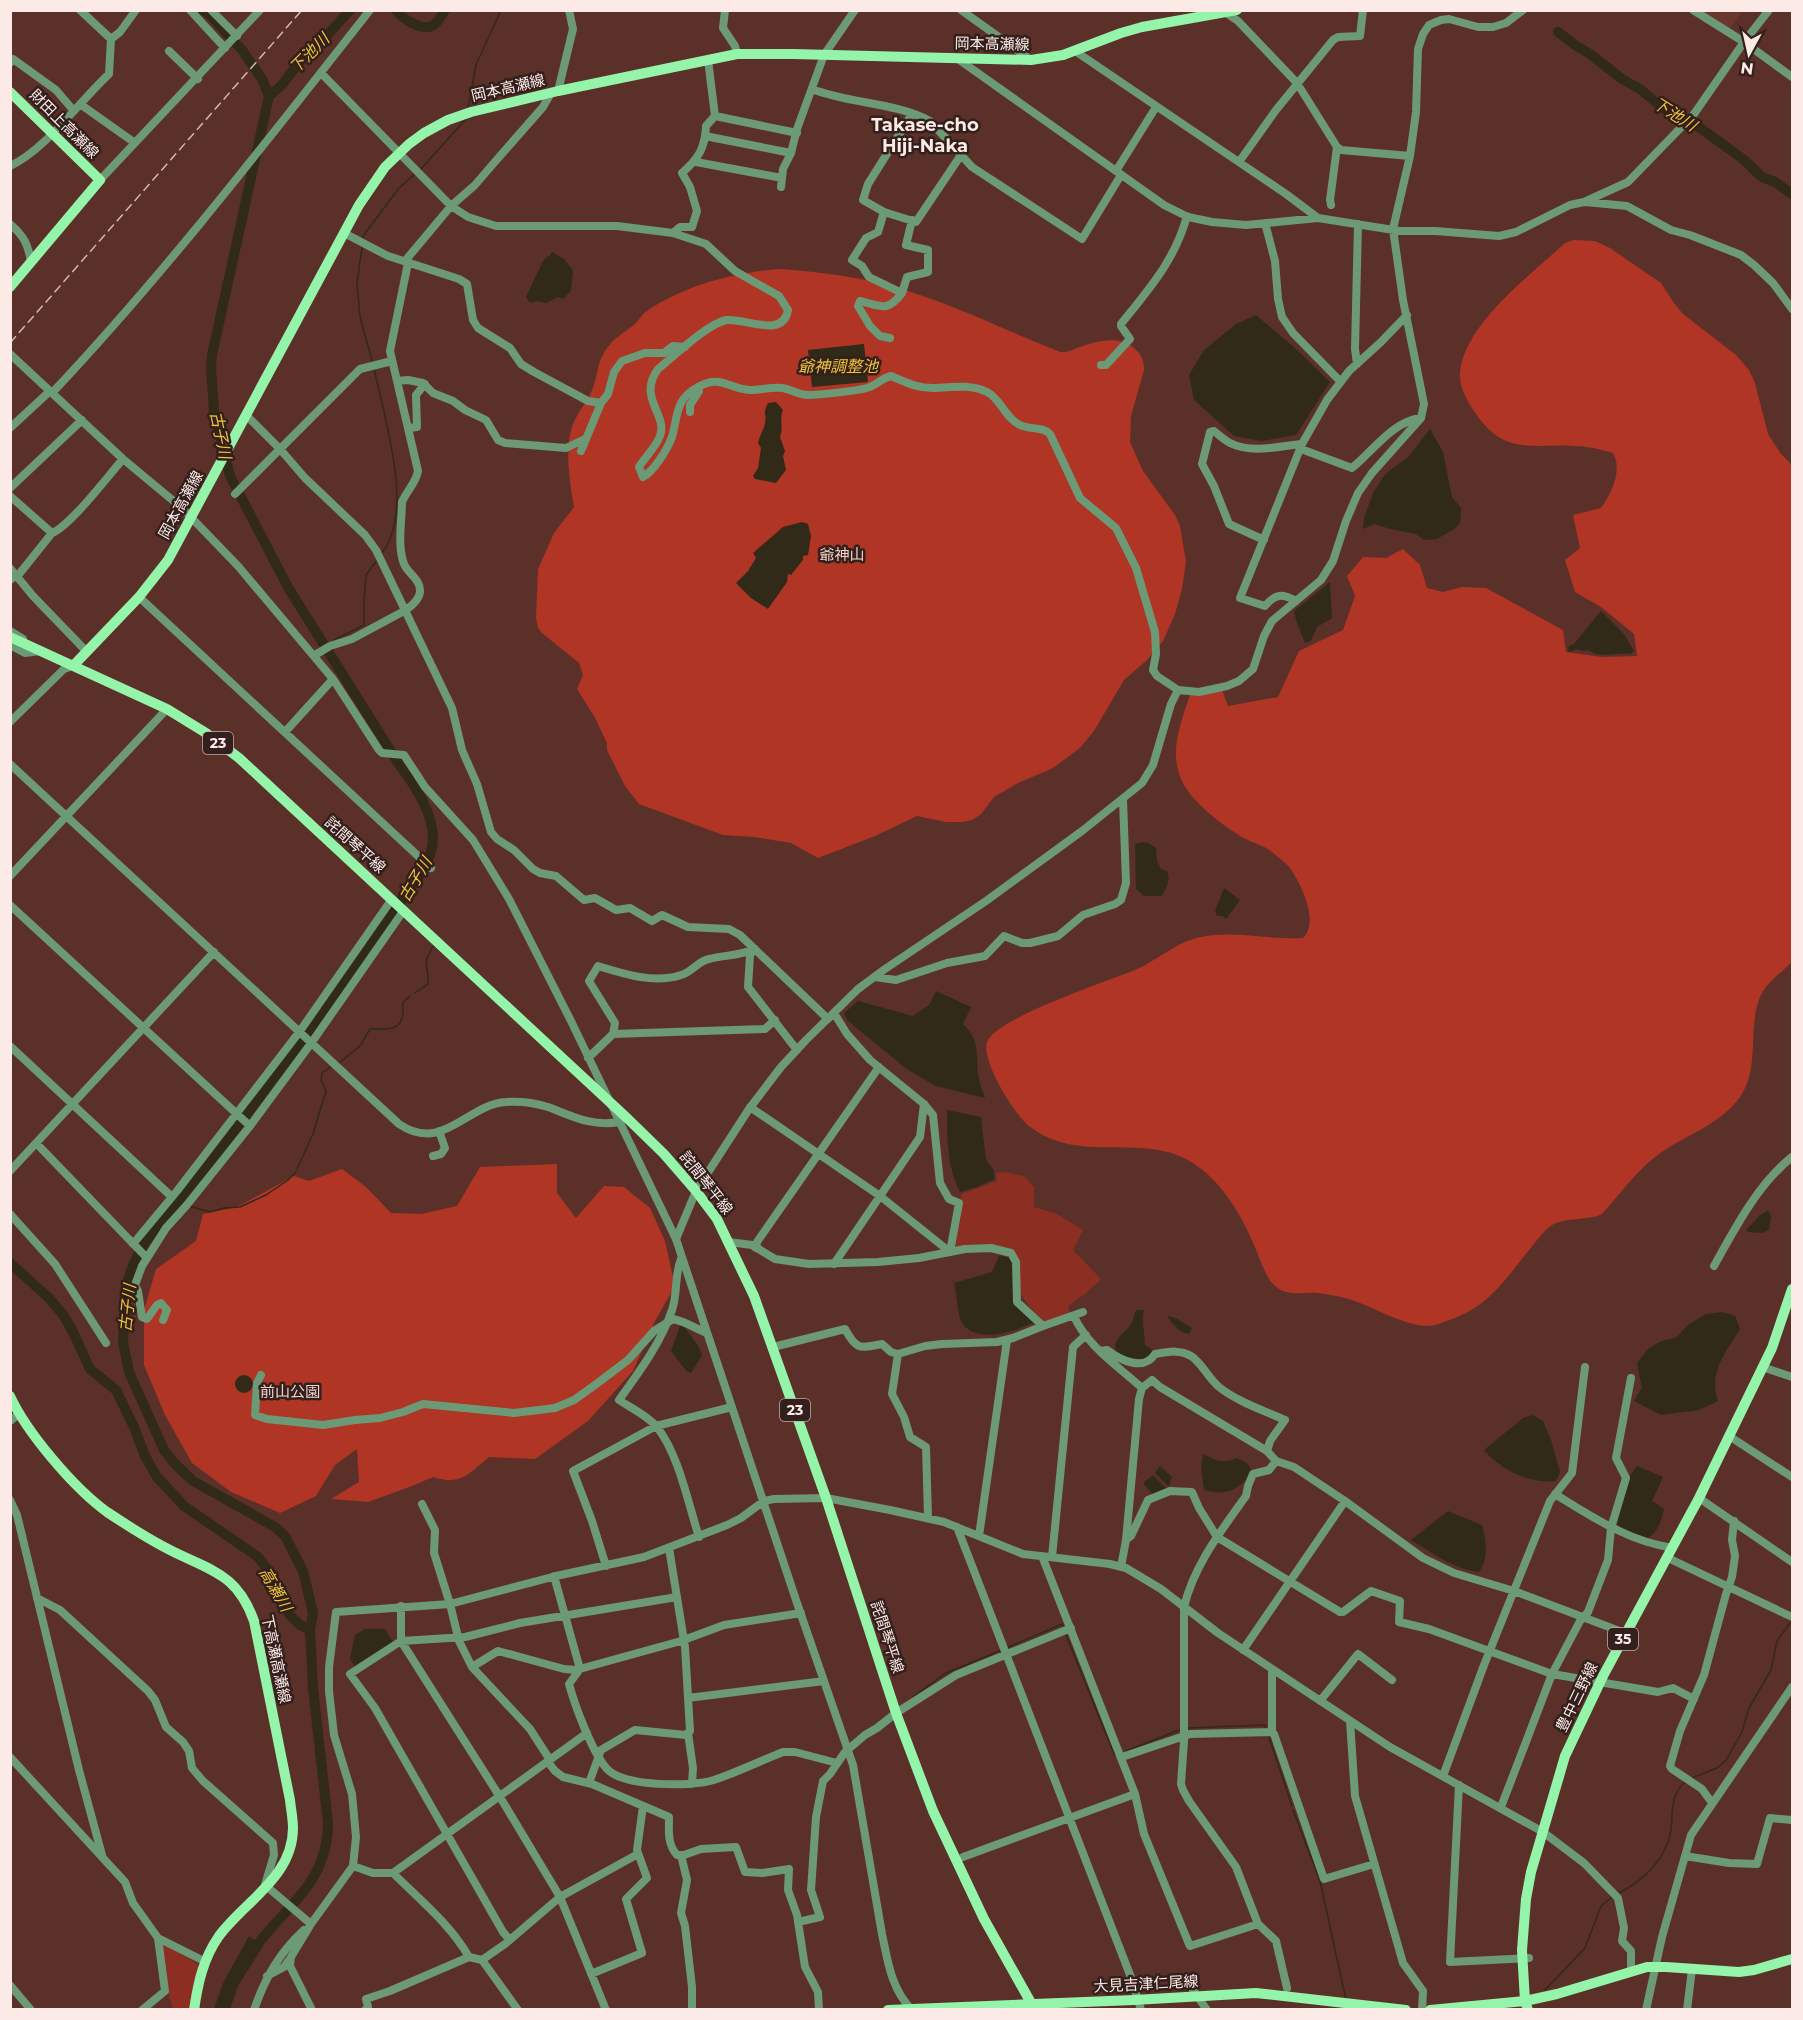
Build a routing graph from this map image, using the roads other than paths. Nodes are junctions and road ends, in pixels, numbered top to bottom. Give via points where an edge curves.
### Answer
1 (80, 10) edge
2 (136, 10) edge
3 (190, 10) edge
4 (211, 10) edge
5 (261, 10) edge
6 (370, 10) edge
7 (569, 10) edge
8 (725, 10) edge
9 (855, 10) edge
10 (961, 10) edge
11 (1236, 10) edge
12 (1363, 10) edge
13 (1523, 10) edge
14 (1693, 10) edge
15 (1769, 10) edge
16 (1223, 12) edge
17 (237, 36) junction
18 (111, 39) junction
19 (1744, 42) junction
20 (225, 48) junction
21 (169, 51) dead end
22 (1075, 51) junction
23 (737, 54) junction
24 (824, 55) junction
25 (958, 59) junction
26 (708, 60) junction
27 (1031, 60) junction
28 (10, 63) edge
29 (321, 73) junction
30 (1792, 77) edge
31 (198, 78) junction
32 (1298, 83) junction
33 (812, 89) junction
34 (10, 92) edge
35 (555, 92) junction
36 (77, 107) junction
37 (1156, 107) junction
38 (912, 114) junction
39 (715, 116) junction
40 (52, 133) junction
41 (796, 133) junction
42 (705, 136) junction
43 (135, 143) junction
44 (1337, 147) junction
45 (400, 153) junction
46 (791, 153) junction
47 (961, 155) junction
48 (1410, 156) junction
49 (696, 162) junction
50 (1239, 162) junction
51 (10, 166) edge
52 (1119, 173) junction
53 (782, 178) junction
54 (99, 180) junction
55 (781, 187) dead end
56 (1584, 202) junction
57 (1331, 205) dead end
58 (451, 206) junction
59 (884, 212) junction
60 (1187, 216) junction
61 (1318, 218) junction
62 (912, 220) junction
63 (1265, 223) junction
64 (10, 224) edge
65 (1358, 224) junction
66 (1393, 229) junction
67 (344, 233) junction
68 (673, 233) junction
69 (31, 262) junction
70 (406, 262) junction
71 (10, 287) edge
72 (902, 293) junction
73 (1792, 309) edge
74 (1407, 315) junction
75 (890, 338) dead end
76 (686, 347) junction
77 (10, 354) edge
78 (392, 361) junction
79 (1357, 364) junction
80 (1101, 365) dead end
81 (397, 381) junction
82 (1340, 381) junction
83 (424, 384) junction
84 (697, 387) junction
85 (51, 392) junction
86 (601, 403) junction
87 (690, 412) dead end
88 (246, 416) junction
89 (1421, 418) junction
90 (82, 420) junction
91 (10, 428) edge
92 (409, 428) junction
93 (585, 439) junction
94 (1302, 446) junction
95 (280, 449) junction
96 (581, 451) dead end
97 (123, 459) junction
98 (10, 488) edge
99 (235, 494) dead end
100 (10, 496) edge
101 (192, 518) junction
102 (52, 533) junction
103 (1264, 540) junction
104 (13, 574) edge
105 (139, 597) junction
106 (1296, 601) junction
107 (406, 610) junction
108 (10, 631) edge
109 (10, 637) edge
110 (10, 645) edge
111 (41, 652) junction
112 (87, 652) junction
113 (317, 654) junction
114 (73, 666) junction
115 (333, 679) junction
116 (1178, 690) junction
117 (166, 709) junction
118 (10, 722) edge
119 (285, 732) junction
120 (10, 764) edge
121 (1123, 799) junction
122 (68, 815) junction
123 (431, 867) dead end
124 (10, 876) edge
125 (392, 899) junction
126 (10, 905) edge
127 (404, 910) junction
128 (360, 946) junction
129 (755, 949) junction
130 (214, 952) junction
131 (371, 957) junction
132 (875, 977) junction
133 (831, 1016) junction
134 (775, 1020) junction
135 (143, 1028) junction
136 (300, 1031) junction
137 (613, 1034) junction
138 (311, 1041) junction
139 (10, 1046) edge
140 (797, 1050) junction
141 (588, 1058) junction
142 (879, 1067) junction
143 (608, 1101) junction
144 (74, 1104) junction
145 (924, 1104) junction
146 (750, 1107) junction
147 (237, 1115) junction
148 (619, 1122) junction
149 (250, 1126) junction
150 (439, 1131) junction
151 (36, 1143) junction
152 (818, 1154) junction
153 (433, 1156) dead end
154 (1792, 1156) edge
155 (10, 1171) edge
156 (696, 1191) junction
157 (880, 1196) junction
158 (172, 1197) junction
159 (10, 1214) edge
160 (676, 1239) junction
161 (729, 1242) junction
162 (134, 1244) junction
163 (756, 1248) junction
164 (950, 1252) junction
165 (147, 1258) junction
166 (681, 1259) junction
167 (834, 1264) junction
168 (1714, 1266) dead end
169 (1792, 1289) edge
170 (164, 1320) dead end
171 (666, 1323) junction
172 (1043, 1326) junction
173 (707, 1333) junction
174 (1086, 1335) junction
175 (1007, 1340) junction
176 (106, 1343) dead end
177 (773, 1347) junction
178 (1100, 1351) junction
179 (898, 1354) junction
180 (1585, 1367) dead end
181 (1762, 1367) junction
182 (261, 1375) dead end
183 (1792, 1377) edge
184 (1631, 1378) dead end
185 (1142, 1388) junction
186 (10, 1396) edge
187 (732, 1407) junction
188 (15, 1417) edge
189 (656, 1426) junction
190 (1729, 1436) junction
191 (1267, 1451) junction
192 (1276, 1461) junction
193 (1792, 1477) edge
194 (1555, 1494) junction
195 (826, 1498) junction
196 (1699, 1498) junction
197 (10, 1500) edge
198 (764, 1501) junction
199 (1345, 1501) junction
200 (422, 1504) dead end
201 (928, 1518) junction
202 (1734, 1521) junction
203 (957, 1527) junction
204 (1611, 1528) junction
205 (979, 1536) junction
206 (699, 1537) junction
207 (1217, 1537) junction
208 (1126, 1540) junction
209 (669, 1548) junction
210 (1673, 1548) junction
211 (1047, 1557) junction
212 (1668, 1558) junction
213 (1792, 1562) edge
214 (606, 1566) junction
215 (1121, 1567) junction
216 (554, 1576) junction
217 (1290, 1580) junction
218 (1728, 1588) junction
219 (1515, 1591) junction
220 (676, 1597) junction
221 (37, 1598) junction
222 (450, 1604) junction
223 (401, 1606) junction
224 (1184, 1607) junction
225 (801, 1613) junction
226 (565, 1615) junction
227 (1583, 1617) junction
228 (1792, 1617) edge
229 (1071, 1628) junction
230 (1628, 1635) junction
231 (459, 1638) junction
232 (684, 1640) junction
233 (401, 1641) junction
234 (1243, 1650) junction
235 (1005, 1651) junction
236 (1490, 1652) junction
237 (472, 1667) junction
238 (579, 1669) junction
239 (1272, 1669) junction
240 (1552, 1674) junction
241 (1392, 1680) dead end
242 (824, 1681) junction
243 (1600, 1682) junction
244 (1792, 1687) edge
245 (688, 1698) junction
246 (1694, 1699) junction
247 (1320, 1701) junction
248 (896, 1713) junction
249 (1350, 1721) junction
250 (1184, 1731) junction
251 (1272, 1732) junction
252 (587, 1733) junction
253 (688, 1733) junction
254 (848, 1749) junction
255 (598, 1756) junction
256 (10, 1757) edge
257 (1122, 1758) junction
258 (549, 1761) junction
259 (837, 1763) junction
260 (1443, 1776) junction
261 (590, 1783) junction
262 (692, 1784) junction
263 (1459, 1785) junction
264 (1135, 1794) junction
265 (500, 1797) junction
266 (1712, 1803) junction
267 (643, 1806) junction
268 (1501, 1808) junction
269 (1069, 1818) junction
270 (1792, 1820) edge
271 (1543, 1832) junction
272 (448, 1833) junction
273 (638, 1854) junction
274 (102, 1855) junction
275 (681, 1855) junction
276 (1685, 1856) junction
277 (963, 1857) dead end
278 (1374, 1864) junction
279 (353, 1866) junction
280 (393, 1873) junction
281 (268, 1886) junction
282 (560, 1897) junction
283 (798, 1922) junction
284 (311, 1924) junction
285 (1258, 1924) junction
286 (158, 1938) junction
287 (510, 1940) junction
288 (291, 1957) junction
289 (469, 1957) junction
290 (1526, 1958) junction
291 (1792, 1959) edge
292 (482, 1960) junction
293 (204, 1961) junction
294 (1655, 1967) junction
295 (1692, 1969) junction
296 (1631, 1971) junction
297 (591, 1974) junction
298 (267, 1976) junction
299 (10, 1985) edge
300 (1287, 1988) dead end
301 (1195, 1993) junction
302 (1140, 2005) edge
303 (1527, 2005) edge
304 (1033, 2007) edge
305 (894, 2009) edge
306 (912, 2009) edge
307 (31, 2010) edge
308 (142, 2010) edge
309 (194, 2010) edge
310 (254, 2010) edge
311 (312, 2010) edge
312 (365, 2010) edge
313 (518, 2010) edge
314 (606, 2010) edge
315 (692, 2010) edge
316 (819, 2010) edge
317 (888, 2010) edge
318 (1207, 2010) edge
319 (1406, 2010) edge
320 (1422, 2010) edge
321 (1430, 2010) edge
322 (1646, 2010) edge
323 (1687, 2010) edge

1 - 18 street
2 - 18 street
3 - 20 street
4 - 17 street
5 - 17 street
6 - 29 street
7 - 35 street via 573,28
8 - 23 street via 723,28
9 - 24 street
10 - 27 street
11 - 16 main road, 岡本高瀬線
12 - 32 street via 1360,36 1334,40
13 - 48 street via 1493,27 1449,19 1429,25 1418,49
14 - 19 street
15 - 19 street
16 - 22 main road, 岡本高瀬線 via 1142,27
16 - 32 street via 1238,21
17 - 20 street
18 - 36 street via 109,74
19 - 30 street
19 - 56 street via 1694,114 1635,176
20 - 31 street
21 - 31 street
22 - 27 main road, 岡本高瀬線
22 - 37 street
23 - 24 main road, 岡本高瀬線
23 - 26 main road, 岡本高瀬線
24 - 25 main road, 岡本高瀬線
24 - 33 street
25 - 27 main road, 岡本高瀬線
25 - 52 street
26 - 35 main road, 岡本高瀬線
26 - 39 street
28 - 36 street via 13,59
29 - 45 street
29 - 85 street via 130,309
31 - 43 street
32 - 44 street
32 - 50 street
33 - 38 street
33 - 41 street
34 - 40 main road, 財田上高瀬線
35 - 45 main road, 岡本高瀬線 via 448,120
35 - 58 street via 475,185
36 - 40 street
36 - 43 street
37 - 50 street
37 - 52 street
38 - 47 street via 930,122
38 - 59 street via 868,184 863,200
39 - 41 street
39 - 42 street via 706,126
40 - 51 street via 22,161
40 - 54 main road, 財田上高瀬線
41 - 46 street
42 - 46 street
42 - 49 street
43 - 54 street
44 - 48 street
44 - 57 street
45 - 58 street
45 - 67 main road, 岡本高瀬線 via 373,183
46 - 53 street
47 - 52 street via 972,167 1082,238
47 - 62 street via 916,222
48 - 66 street
49 - 53 street
49 - 68 street via 682,173 697,212 693,227 680,227
50 - 61 street
52 - 60 street
53 - 55 street
54 - 69 main road, 財田上高瀬線
56 - 66 street via 1499,237
56 - 73 street via 1627,206 1671,230 1741,255 1773,283
58 - 68 street via 468,217 496,226 617,226
58 - 70 street
59 - 62 street
59 - 72 street via 878,232 866,238 852,261 862,266 869,277
60 - 63 street via 1212,222
60 - 80 street via 1166,267 1121,324 1130,339 1106,365
61 - 63 street
61 - 65 street
62 - 72 street via 906,245 928,250 927,272 907,277
63 - 82 street via 1275,261 1282,317
64 - 69 street via 23,235
65 - 66 street
65 - 79 street
66 - 74 street
67 - 70 street
67 - 88 main road, 岡本高瀬線
68 - 76 street via 706,244 735,271 779,296 788,310 781,324 771,327 723,321
69 - 71 main road, 財田上高瀬線
70 - 78 street via 392,334
70 - 86 street via 467,284 471,313 478,328 510,348 521,364 534,372 588,401
72 - 75 street via 894,304 878,308 860,301 858,306 870,326 880,336
74 - 79 street
74 - 89 street via 1425,404
76 - 84 street via 652,377 650,393 661,435 639,467 643,477 667,448 677,409
76 - 86 street via 673,346 664,353 645,353 622,361
77 - 85 street
78 - 81 street
78 - 95 street via 360,369
79 - 82 street
81 - 83 street
81 - 92 street
82 - 94 street
83 - 92 street via 416,395 417,427
83 - 93 street via 433,393 486,420 498,440 505,443 566,448
84 - 87 street via 699,391
84 - 116 street via 713,381 735,388 780,388 805,395 868,388 891,376 913,386 952,386 987,392 1018,424 1048,432 1080,498 1116,528 1136,568 1155,632 1153,670
85 - 90 street
85 - 91 street
86 - 93 street
88 - 95 street
88 - 101 main road, 岡本高瀬線
89 - 94 street via 1407,421 1391,432 1352,468
89 - 106 street via 1358,493 1333,561 1320,580
90 - 97 street
90 - 98 street
92 - 107 street via 418,471 402,502 401,550 405,566 420,589 414,604
93 - 96 street
94 - 103 street
94 - 103 street via 1248,447 1210,432 1202,464 1229,524
95 - 99 street
95 - 107 street via 365,535
97 - 101 street
97 - 102 street via 60,530
100 - 102 street
101 - 105 main road, 岡本高瀬線 via 168,560
101 - 113 street
102 - 104 street
103 - 106 street via 1240,598 1265,606 1280,595
104 - 112 street
105 - 112 main road, 岡本高瀬線
105 - 119 street
106 - 116 street via 1272,621 1253,669 1239,681 1199,692
107 - 113 street
107 - 129 street via 452,708 462,750 491,832 497,839 533,869 556,876 584,900 595,898 616,910 630,908 652,921 662,915 688,927 729,929
108 - 111 street
109 - 111 main road, 詫間琴平線 / 23
110 - 111 street via 25,654
111 - 114 main road, 詫間琴平線 / 23
112 - 114 main road, 岡本高瀬線
113 - 115 street
114 - 117 main road, 詫間琴平線 / 23
114 - 118 street via 64,669
115 - 119 street
115 - 141 street via 379,750 404,755 425,787 473,840 520,919
116 - 121 street via 1153,765 1142,783
117 - 122 street
117 - 125 main road, 詫間琴平線 / 23 via 239,758
119 - 123 street
120 - 122 street
121 - 132 street
121 - 132 street via 1126,883 1121,900 1083,915 1058,936 1030,943 1004,936 985,956 947,963 896,980
122 - 124 street
122 - 130 street
125 - 127 main road, 詫間琴平線 / 23
125 - 128 street
126 - 135 street
127 - 131 street
127 - 143 main road, 詫間琴平線 / 23
128 - 131 street
128 - 136 street
129 - 133 street
129 - 134 street via 750,955 748,987
129 - 137 street via 708,959 672,978 624,974 598,966 589,981 615,1023
130 - 135 street
130 - 136 street
131 - 138 street
132 - 133 street
133 - 140 street
133 - 142 street
134 - 137 street via 765,1029
134 - 140 street
135 - 144 street
135 - 147 street
136 - 138 street
136 - 147 street
137 - 141 street
138 - 149 street
138 - 150 street via 399,1124 411,1132
139 - 144 street
140 - 146 street
141 - 143 street
142 - 145 street
142 - 152 street
143 - 148 street
143 - 156 main road, 詫間琴平線 / 23
144 - 151 street
144 - 158 street
145 - 157 street via 920,1137
145 - 164 street via 933,1115 940,1183 949,1199 959,1203
146 - 152 street
146 - 156 street
147 - 149 street
147 - 158 street
148 - 150 street via 590,1123 547,1107 505,1102
148 - 160 street
149 - 165 street via 166,1228
150 - 153 street via 446,1148
151 - 155 street
151 - 162 street
152 - 157 street
152 - 163 street
154 - 168 street via 1768,1180
156 - 160 street
156 - 161 main road, 詫間琴平線 / 23
157 - 164 street
157 - 167 street
158 - 162 street
159 - 176 street via 55,1264
160 - 166 street
161 - 163 street
161 - 177 main road, 詫間琴平線 / 23
162 - 165 street
163 - 167 street via 775,1259
164 - 167 street
164 - 172 street via 991,1248 1011,1253 1016,1262 1017,1302
165 - 170 street via 135,1285 142,1317 147,1319 161,1303 167,1310
166 - 171 street via 673,1308
166 - 173 street
169 - 181 main road, 豊中三野線 / 35
171 - 173 street via 673,1319
171 - 182 street via 628,1360 574,1400 538,1411 499,1412 423,1404 390,1416 335,1425 290,1422 255,1415
171 - 189 street via 644,1365 619,1400
172 - 174 street via 1078,1314
172 - 175 street
173 - 187 street
174 - 178 street
174 - 211 street via 1073,1347
175 - 179 street via 925,1346
175 - 205 street
177 - 179 street via 845,1329 858,1347 882,1344
177 - 195 main road, 詫間琴平線 / 23
178 - 185 street
178 - 191 street via 1140,1363 1155,1354 1175,1350 1192,1357 1220,1388 1285,1420
179 - 201 street via 891,1394 910,1437 926,1447
180 - 194 street via 1572,1473
181 - 183 street
181 - 190 main road, 豊中三野線 / 35
184 - 204 street via 1616,1458 1626,1478
185 - 191 street via 1153,1380
185 - 208 street
186 - 188 main road, 下高瀬高瀬線
187 - 189 street
187 - 198 street
188 - 281 main road, 下高瀬高瀬線 via 105,1510 149,1539 214,1570 239,1590 249,1608 259,1637 293,1827 288,1853
189 - 206 street via 674,1458
189 - 214 street via 573,1471
190 - 193 street
190 - 196 main road, 豊中三野線 / 35
191 - 192 street
192 - 199 street via 1294,1467
192 - 207 street via 1269,1470 1254,1474 1246,1496
194 - 204 street
194 - 219 street
195 - 198 street
195 - 201 street
195 - 248 main road, 詫間琴平線 / 23
196 - 202 street
196 - 210 main road, 豊中三野線 / 35
197 - 221 street
198 - 206 street via 741,1518
198 - 225 street
199 - 217 street
199 - 219 street via 1423,1558 1454,1574
200 - 222 street via 435,1530 434,1553
201 - 203 street
202 - 213 street
202 - 218 street via 1735,1556
203 - 205 street
203 - 235 street
204 - 210 street via 1651,1545
204 - 227 street via 1608,1560
205 - 211 street via 1023,1554
206 - 209 street
207 - 208 street via 1192,1492 1170,1491 1148,1500
207 - 217 street
207 - 224 street via 1196,1569
208 - 215 street
209 - 214 street
209 - 220 street
210 - 212 main road, 豊中三野線 / 35
211 - 215 street
211 - 229 street
212 - 218 street
212 - 230 main road, 豊中三野線 / 35
214 - 216 street
215 - 224 street
216 - 222 street
216 - 226 street
217 - 234 street
217 - 236 street via 1340,1612 1371,1591 1400,1601 1399,1622
218 - 228 street
218 - 246 street
219 - 227 street
219 - 236 street
220 - 226 street
220 - 232 street
221 - 274 street
221 - 281 street via 60,1610 148,1691 166,1727 189,1751 197,1775 273,1843 274,1855 265,1885
222 - 223 street
222 - 231 street
223 - 233 street
223 - 279 street via 336,1612 329,1691 334,1735 354,1812
224 - 234 street
224 - 250 street
225 - 232 street via 724,1625
225 - 242 street
226 - 231 street
226 - 238 street
227 - 230 street
227 - 240 street
229 - 235 street
229 - 257 street
230 - 243 main road, 豊中三野線 / 35
231 - 233 street
231 - 237 street
232 - 238 street
232 - 245 street
233 - 265 street
233 - 272 street via 350,1674 375,1708
234 - 239 street
235 - 248 street
235 - 269 street
236 - 240 street
236 - 260 street
237 - 238 street via 498,1651 564,1669
237 - 258 street via 530,1729
238 - 252 street via 569,1684
239 - 247 street
239 - 251 street
240 - 243 street
240 - 268 street
241 - 247 street via 1358,1654
242 - 245 street
242 - 254 street
243 - 246 street via 1658,1692 1673,1688
243 - 271 main road, 豊中三野線 / 35 via 1565,1756
244 - 266 street
245 - 253 street
246 - 266 street via 1670,1766 1702,1789
247 - 249 street
248 - 254 street
248 - 304 main road, 詫間琴平線 / 23 via 933,1811 984,1919
249 - 260 street
249 - 278 street via 1355,1796
250 - 251 street
250 - 257 street
250 - 285 street via 1183,1790 1236,1867
251 - 278 street via 1324,1880
252 - 255 street
252 - 258 street
253 - 255 street via 635,1730 601,1750
253 - 262 street
254 - 259 street
254 - 306 street via 888,1962 900,1998
255 - 261 street
255 - 262 street via 607,1770 628,1780
256 - 274 street
257 - 264 street
258 - 261 street via 563,1777
258 - 265 street
259 - 262 street via 783,1752 713,1780
259 - 283 street via 823,1781 816,1817 811,1890 820,1917
260 - 263 street
261 - 267 street
263 - 268 street
263 - 290 street via 1450,1962
264 - 269 street
264 - 285 street via 1144,1834 1190,1946
265 - 272 street
265 - 282 street
266 - 276 street via 1691,1835
267 - 273 street
267 - 275 street via 669,1817 671,1849
268 - 271 street
269 - 277 street
269 - 302 street
270 - 276 street via 1770,1818 1757,1864
271 - 290 main road, 豊中三野線 / 35 via 1526,1899 1521,1940
271 - 296 street via 1584,1863 1618,1898 1624,1928 1622,1941 1631,1951
272 - 280 street
272 - 287 street
273 - 282 street
273 - 297 street via 647,1878 626,1899 642,1953
274 - 286 street via 125,1882 133,1903
275 - 283 street via 736,1846 745,1872 762,1874 789,1869 788,1890
275 - 315 street via 687,1880 681,1913
276 - 294 street
278 - 320 street via 1403,1963 1423,1991
279 - 280 street via 373,1873
279 - 284 street
280 - 289 street via 459,1940
281 - 284 street
281 - 293 main road, 下高瀬高瀬線 via 219,1936
282 - 287 street
282 - 297 street
283 - 316 street via 805,1966 818,1992
284 - 288 street
284 - 298 street via 282,1953
285 - 300 street via 1278,1946
286 - 293 street
286 - 308 street via 165,1991
287 - 292 street
288 - 298 street via 284,1967
288 - 311 street via 290,1966
289 - 292 street
289 - 312 street via 366,1999
290 - 303 main road, 豊中三野線 / 35
291 - 295 main road via 1739,1972
292 - 313 street
293 - 309 main road, 下高瀬高瀬線
294 - 295 main road
294 - 296 main road
294 - 322 street
295 - 323 street
296 - 303 main road
297 - 314 street
298 - 310 street
299 - 307 street
301 - 302 main road, 大見吉津仁尾線
301 - 318 street
301 - 319 main road, 大見吉津仁尾線 via 1256,1993
302 - 304 main road, 大見吉津仁尾線
303 - 321 main road
304 - 306 main road, 大見吉津仁尾線
305 - 306 main road, 大見吉津仁尾線
305 - 317 main road, 大見吉津仁尾線

